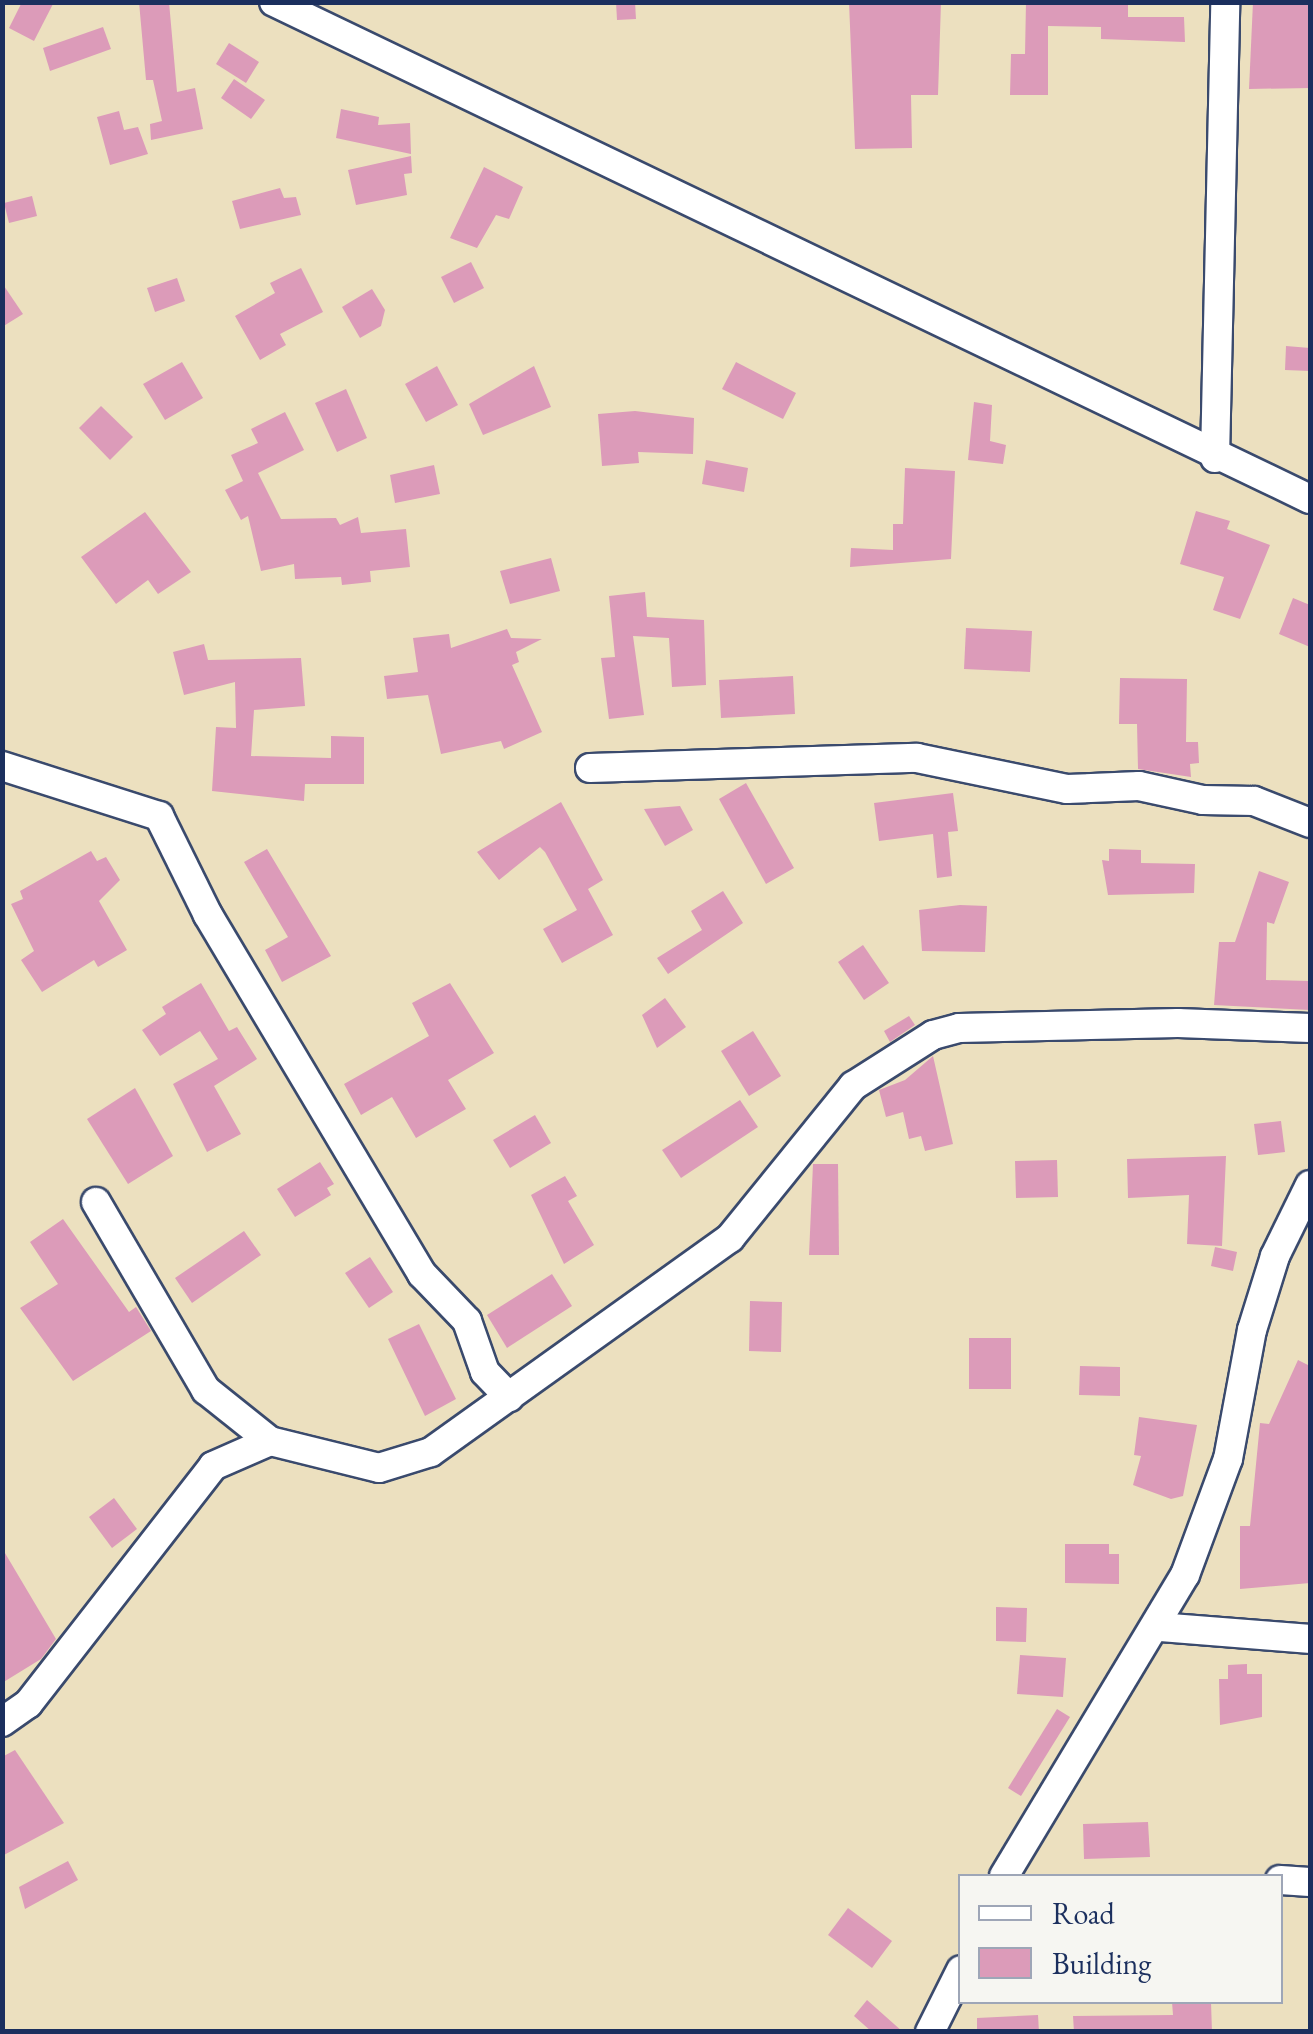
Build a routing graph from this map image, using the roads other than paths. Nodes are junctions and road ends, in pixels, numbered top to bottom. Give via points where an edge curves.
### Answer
1 (274, 2) edge
2 (1224, 2) edge
3 (1216, 458) junction
4 (1310, 499) edge
5 (2, 766) edge
6 (590, 768) dead end
7 (1310, 823) edge
8 (1310, 1028) edge
9 (1310, 1185) edge
10 (96, 1202) dead end
11 (509, 1397) junction
12 (270, 1441) junction
13 (1159, 1627) junction
14 (1310, 1639) edge
15 (2, 1722) edge
16 (1005, 1874) edge
17 (1283, 1880) edge
18 (1310, 1882) edge
19 (958, 1974) edge
20 (930, 2032) edge

1 - 3 street
2 - 3 street
3 - 4 street
5 - 11 street via 160,816 208,915 422,1274 467,1321 485,1372
6 - 7 street via 916,758 1068,789 1139,786 1202,800 1254,801
8 - 11 street via 1178,1022 960,1028 934,1035 853,1086 730,1238
9 - 13 street via 1275,1256 1252,1330 1228,1458
10 - 12 street via 206,1390
11 - 12 street via 406,1465 379,1468
12 - 15 street via 213,1466 28,1704
13 - 14 street
13 - 16 street via 1060,1775
17 - 18 street
19 - 20 street

